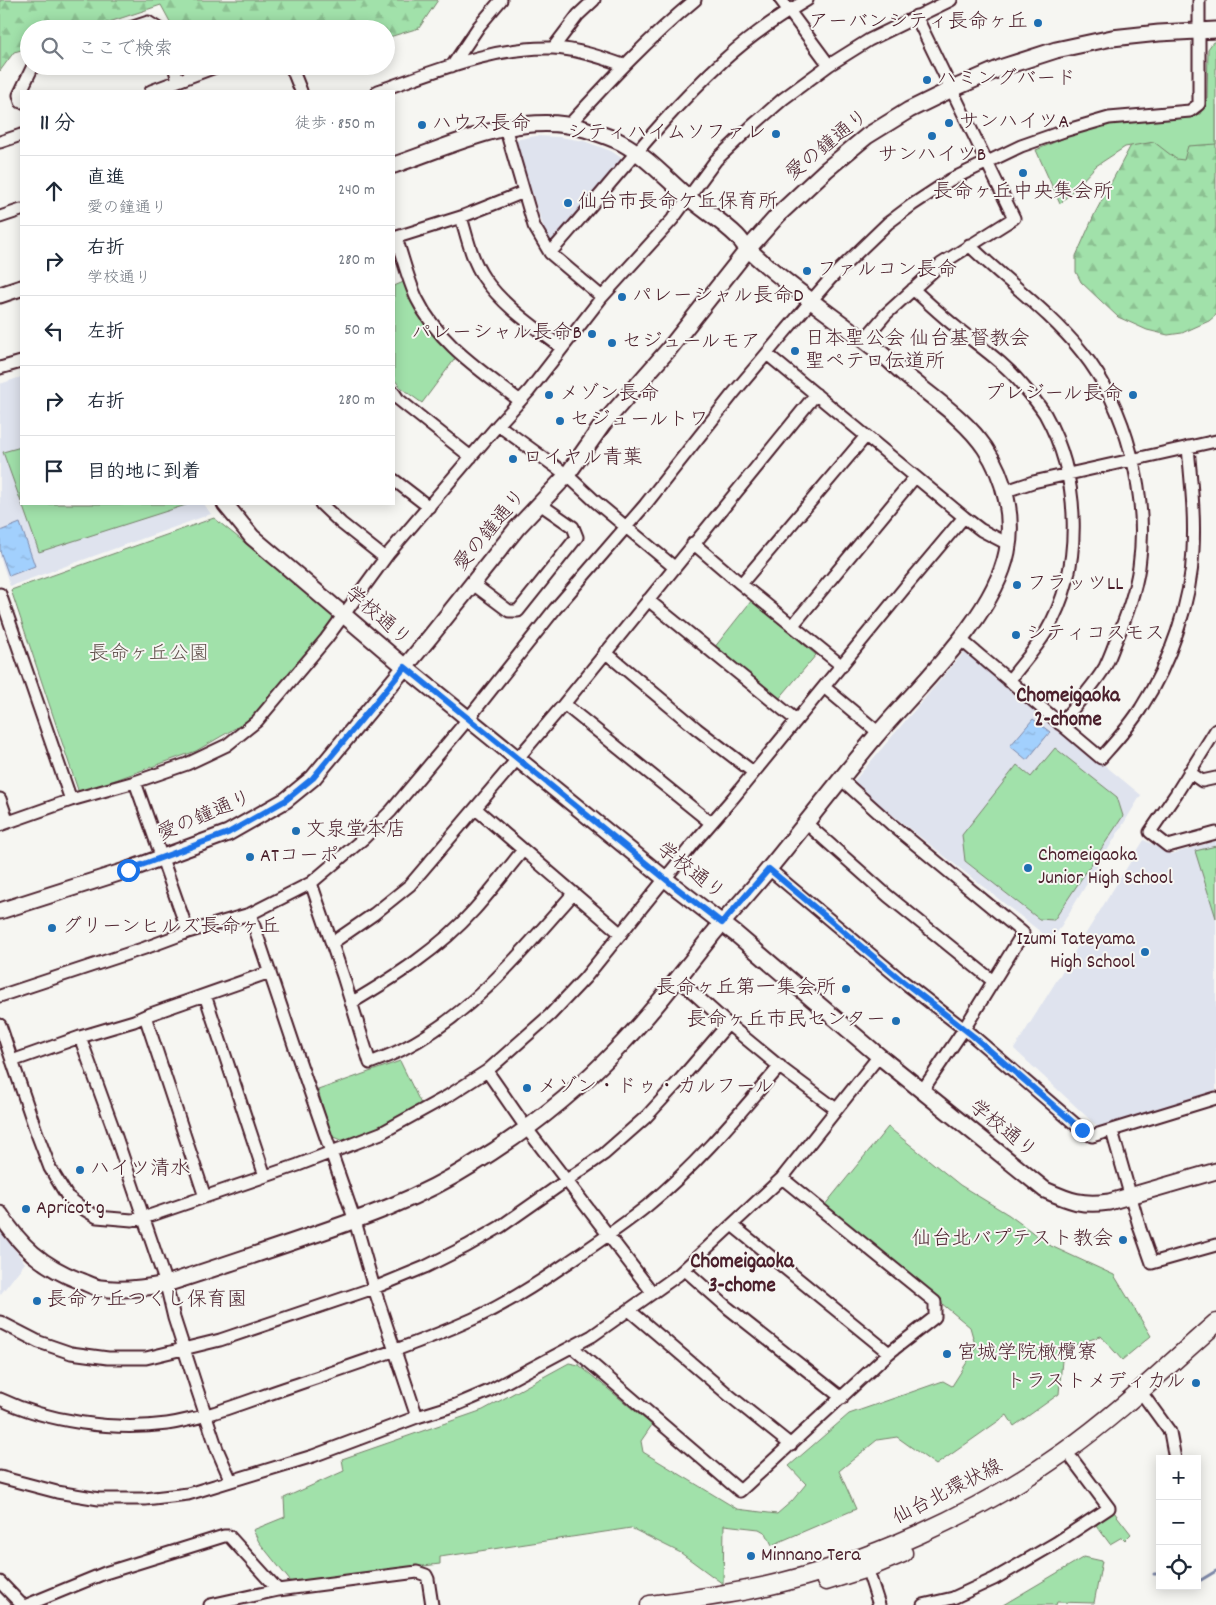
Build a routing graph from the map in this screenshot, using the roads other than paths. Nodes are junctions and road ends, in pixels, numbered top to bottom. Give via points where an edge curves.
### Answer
1 (501, 0) edge
2 (594, 0) edge
3 (695, 0) edge
4 (781, 0) edge
5 (807, 0) edge
6 (950, 0) edge
7 (1199, 0) edge
8 (789, 11) junction
9 (916, 16) junction
10 (1199, 30) junction
11 (1216, 30) edge
12 (553, 48) junction
13 (829, 65) junction
14 (452, 66) junction
15 (624, 66) junction
16 (28, 75) edge
17 (176, 75) edge
18 (194, 75) edge
19 (295, 75) edge
20 (178, 81) junction
21 (952, 89) junction
22 (21, 90) edge
23 (154, 90) edge
24 (301, 90) edge
25 (381, 90) edge
26 (569, 125) junction
27 (505, 127) junction
28 (20, 135) edge
29 (0, 142) edge
30 (636, 153) junction
31 (987, 162) junction
32 (395, 165) edge
33 (524, 192) junction
34 (689, 198) junction
35 (20, 210) edge
36 (0, 217) edge
37 (461, 217) junction
38 (395, 238) edge
39 (969, 245) junction
40 (748, 249) junction
41 (550, 252) junction
42 (20, 288) edge
43 (913, 289) junction
44 (0, 295) edge
45 (602, 297) junction
46 (811, 301) junction
47 (863, 340) junction
48 (562, 348) junction
49 (767, 354) junction
50 (20, 362) edge
51 (0, 368) edge
52 (395, 394) edge
53 (816, 394) junction
54 (520, 401) junction
55 (498, 425) junction
56 (866, 436) junction
57 (1216, 441) edge
58 (1188, 447) junction
59 (471, 456) junction
60 (1132, 460) junction
61 (567, 475) junction
62 (1068, 475) junction
63 (915, 477) junction
64 (395, 481) edge
65 (1006, 491) junction
66 (540, 504) junction
67 (227, 505) edge
68 (322, 505) edge
69 (429, 507) junction
70 (964, 517) junction
71 (626, 527) junction
72 (693, 543) junction
73 (1008, 544) junction
74 (385, 558) junction
75 (674, 567) junction
76 (473, 584) junction
77 (741, 584) junction
78 (0, 594) edge
79 (648, 600) junction
80 (344, 615) junction
81 (793, 625) junction
82 (960, 639) junction
83 (605, 652) junction
84 (842, 666) junction
85 (405, 667) junction
86 (1009, 681) junction
87 (824, 688) junction
88 (564, 704) junction
89 (468, 719) junction
90 (796, 720) junction
91 (1060, 724) junction
92 (1216, 730) edge
93 (879, 733) junction
94 (517, 759) junction
95 (753, 772) junction
96 (1190, 772) junction
97 (1216, 778) edge
98 (842, 780) junction
99 (135, 782) junction
100 (0, 799) edge
101 (71, 800) junction
102 (476, 809) junction
103 (711, 823) junction
104 (806, 823) junction
105 (4, 824) edge
106 (1216, 833) edge
107 (523, 850) junction
108 (162, 857) junction
109 (769, 869) junction
110 (665, 878) junction
111 (311, 883) junction
112 (574, 894) junction
113 (0, 911) edge
114 (250, 914) junction
115 (722, 923) junction
116 (188, 932) junction
117 (621, 934) junction
118 (332, 943) junction
119 (270, 972) junction
120 (678, 980) junction
121 (993, 981) junction
122 (205, 995) junction
123 (0, 996) edge
124 (351, 1003) junction
125 (145, 1016) junction
126 (728, 1024) junction
127 (0, 1025) edge
128 (964, 1029) junction
129 (80, 1037) junction
130 (879, 1056) junction
131 (12, 1061) junction
132 (780, 1066) junction
133 (487, 1071) junction
134 (922, 1091) junction
135 (1216, 1098) edge
136 (836, 1108) junction
137 (526, 1129) junction
138 (1112, 1131) junction
139 (331, 1152) junction
140 (1216, 1171) edge
141 (265, 1176) junction
142 (782, 1178) junction
143 (566, 1181) junction
144 (1131, 1196) junction
145 (205, 1197) junction
146 (0, 1214) edge
147 (143, 1218) junction
148 (355, 1220) junction
149 (732, 1226) junction
150 (608, 1236) junction
151 (1216, 1245) edge
152 (685, 1270) junction
153 (166, 1284) junction
154 (374, 1288) junction
155 (652, 1292) junction
156 (630, 1310) junction
157 (0, 1322) edge
158 (1216, 1323) edge
159 (1216, 1337) edge
160 (572, 1347) junction
161 (396, 1349) junction
162 (184, 1350) junction
163 (889, 1353) junction
164 (0, 1398) edge
165 (842, 1398) junction
166 (1146, 1399) junction
167 (206, 1414) junction
168 (417, 1417) junction
169 (791, 1445) junction
170 (1174, 1455) edge
171 (1073, 1460) junction
172 (0, 1477) edge
173 (230, 1481) junction
174 (867, 1568) junction
175 (0, 1582) edge
176 (278, 1590) junction
177 (22, 1605) edge
178 (26, 1605) edge
179 (210, 1605) edge
180 (432, 1605) edge
181 (650, 1605) edge
182 (727, 1605) edge
183 (880, 1605) edge
184 (923, 1605) edge

1 - 14 street
2 - 12 street via 578,14
3 - 15 street
4 - 8 street
5 - 8 street
6 - 9 street
7 - 10 street
8 - 13 street
8 - 30 street via 725,59 686,96
9 - 13 street
9 - 21 street
10 - 11 street, 愛の鐘通り
10 - 21 street, 愛の鐘通り via 1112,38 1056,50 1003,67
10 - 31 street via 1199,104 1190,111 1109,118 1021,146
12 - 14 street via 510,51
12 - 15 street via 596,55
13 - 34 street via 783,99 716,160
14 - 25 street
15 - 26 street
16 - 22 street
17 - 20 street
18 - 20 street
19 - 24 street
20 - 23 street
21 - 31 street
21 - 40 street, 愛の鐘通り via 867,136 779,214
26 - 27 street via 543,122
26 - 30 street via 620,141
27 - 32 street
27 - 33 street
28 - 29 street
30 - 34 street
30 - 41 street
31 - 39 street via 1014,218
31 - 46 street via 950,180 888,223
33 - 37 street
33 - 41 street via 534,226
34 - 40 street via 737,236
34 - 45 street
35 - 36 street
37 - 38 street
37 - 48 street via 483,277 502,300
38 - 54 street via 418,300 436,329 458,353
39 - 43 street
39 - 60 street via 1039,306 1083,353 1117,409
40 - 46 street
40 - 61 street, 愛の鐘通り via 669,349 603,424
41 - 45 street
42 - 44 street
43 - 47 street
43 - 62 street via 1007,368 1024,387 1044,414
45 - 48 street
46 - 47 street
46 - 49 street
47 - 65 street via 974,433 994,462
48 - 54 street
49 - 53 street
49 - 71 street
50 - 51 street
52 - 59 street
53 - 56 street
53 - 72 street
54 - 55 street
55 - 59 street
55 - 61 street
56 - 63 street
56 - 77 street
57 - 58 street
58 - 60 street
58 - 91 street via 1194,502 1193,552 1176,637 1163,666 1141,708 1101,758
59 - 69 street
60 - 62 street
60 - 91 street via 1141,545 1133,596 1105,667
61 - 66 street, 愛の鐘通り
61 - 71 street
62 - 65 street
62 - 86 street via 1074,540 1070,569 1046,632
63 - 70 street
63 - 81 street
64 - 69 street
65 - 73 street
66 - 76 street, 愛の鐘通り
66 - 76 street via 573,528 577,537 518,611 509,611
67 - 80 street, 学校通り via 252,537
68 - 74 street
69 - 74 street
70 - 73 street
70 - 84 street
71 - 75 street
71 - 89 street
72 - 75 street
72 - 77 street
73 - 82 street via 996,586
74 - 80 street
75 - 79 street
76 - 85 street, 愛の鐘通り
77 - 81 street
78 - 101 street
79 - 83 street
79 - 90 street
80 - 85 street, 学校通り
80 - 99 street via 258,721 211,753
81 - 84 street
82 - 86 street
82 - 93 street
83 - 88 street
83 - 95 street
84 - 87 street
85 - 89 street, 学校通り
85 - 108 street, 愛の鐘通り via 313,778 286,800 228,833
86 - 91 street
87 - 90 street
87 - 93 street
88 - 94 street
88 - 103 street
89 - 94 street, 学校通り
89 - 111 street via 390,811
90 - 95 street
92 - 96 street
93 - 98 street
94 - 102 street
94 - 110 street, 学校通り
95 - 103 street
96 - 97 street via 1202,781
96 - 106 street via 1150,832 1168,846
98 - 104 street
98 - 121 street via 1023,932
99 - 101 street
99 - 108 street
100 - 105 street
101 - 105 street
102 - 107 street
102 - 118 street via 410,885
103 - 110 street
104 - 109 street
104 - 121 street via 888,896
107 - 112 street
107 - 124 street via 473,911 440,942 407,968
108 - 113 street, 愛の鐘通り
108 - 116 street
109 - 115 street
109 - 128 street
110 - 115 street, 学校通り
110 - 117 street
111 - 114 street
111 - 118 street
112 - 117 street
112 - 124 street via 458,1013 402,1050 370,1063
114 - 116 street
114 - 119 street
115 - 120 street
115 - 130 street, 学校通り
116 - 123 street
117 - 133 street via 550,1015
118 - 124 street
119 - 122 street
119 - 139 street
120 - 126 street
120 - 137 street via 595,1072
121 - 128 street
122 - 125 street
122 - 141 street
125 - 129 street
125 - 145 street
126 - 132 street
126 - 143 street via 646,1117 604,1154
127 - 131 street
128 - 134 street
128 - 138 street via 1082,1130 1092,1136
129 - 131 street
129 - 147 street
130 - 134 street, 学校通り
130 - 136 street
131 - 147 street via 50,1168 67,1196 97,1217
132 - 136 street
132 - 150 street via 687,1170
133 - 137 street
133 - 139 street via 381,1133
134 - 144 street, 学校通り via 1045,1190 1068,1201 1092,1204
135 - 138 street
136 - 142 street
137 - 143 street
137 - 148 street via 467,1169 402,1202
138 - 144 street
139 - 141 street
139 - 148 street
140 - 144 street, 学校通り
141 - 145 street
142 - 149 street
142 - 163 street via 935,1302 935,1317
143 - 150 street
143 - 154 street via 467,1246
144 - 151 street via 1152,1263
145 - 147 street
146 - 153 street via 12,1233 35,1257 62,1274 99,1288 138,1289
147 - 153 street
148 - 153 street
148 - 154 street
149 - 152 street
149 - 163 street
150 - 155 street
150 - 161 street via 503,1304
152 - 155 street
152 - 165 street
153 - 162 street
154 - 161 street
154 - 162 street
155 - 156 street
156 - 160 street
156 - 169 street
157 - 162 street via 71,1354 146,1358
158 - 181 main road, 仙台北環状線 via 1118,1411 1065,1452 957,1516 878,1550 796,1578 743,1591
159 - 166 main road, 仙台北環状線
160 - 168 street via 489,1391
160 - 169 street via 740,1491
161 - 167 street
161 - 168 street
162 - 167 street
163 - 165 street
164 - 167 street via 56,1418 115,1426 167,1424
165 - 169 street
166 - 170 street via 1170,1432
166 - 171 main road, 仙台北環状線
167 - 173 street
168 - 173 street via 313,1456
171 - 174 main road, 仙台北環状線 via 969,1522
171 - 184 street via 1109,1508 994,1579 953,1598
172 - 173 street via 98,1499 145,1499 188,1494
174 - 182 main road, 仙台北環状線 via 789,1592
174 - 183 street
175 - 177 street
176 - 178 street via 229,1536 224,1536 105,1573
176 - 179 street
176 - 180 street via 417,1572 428,1579

